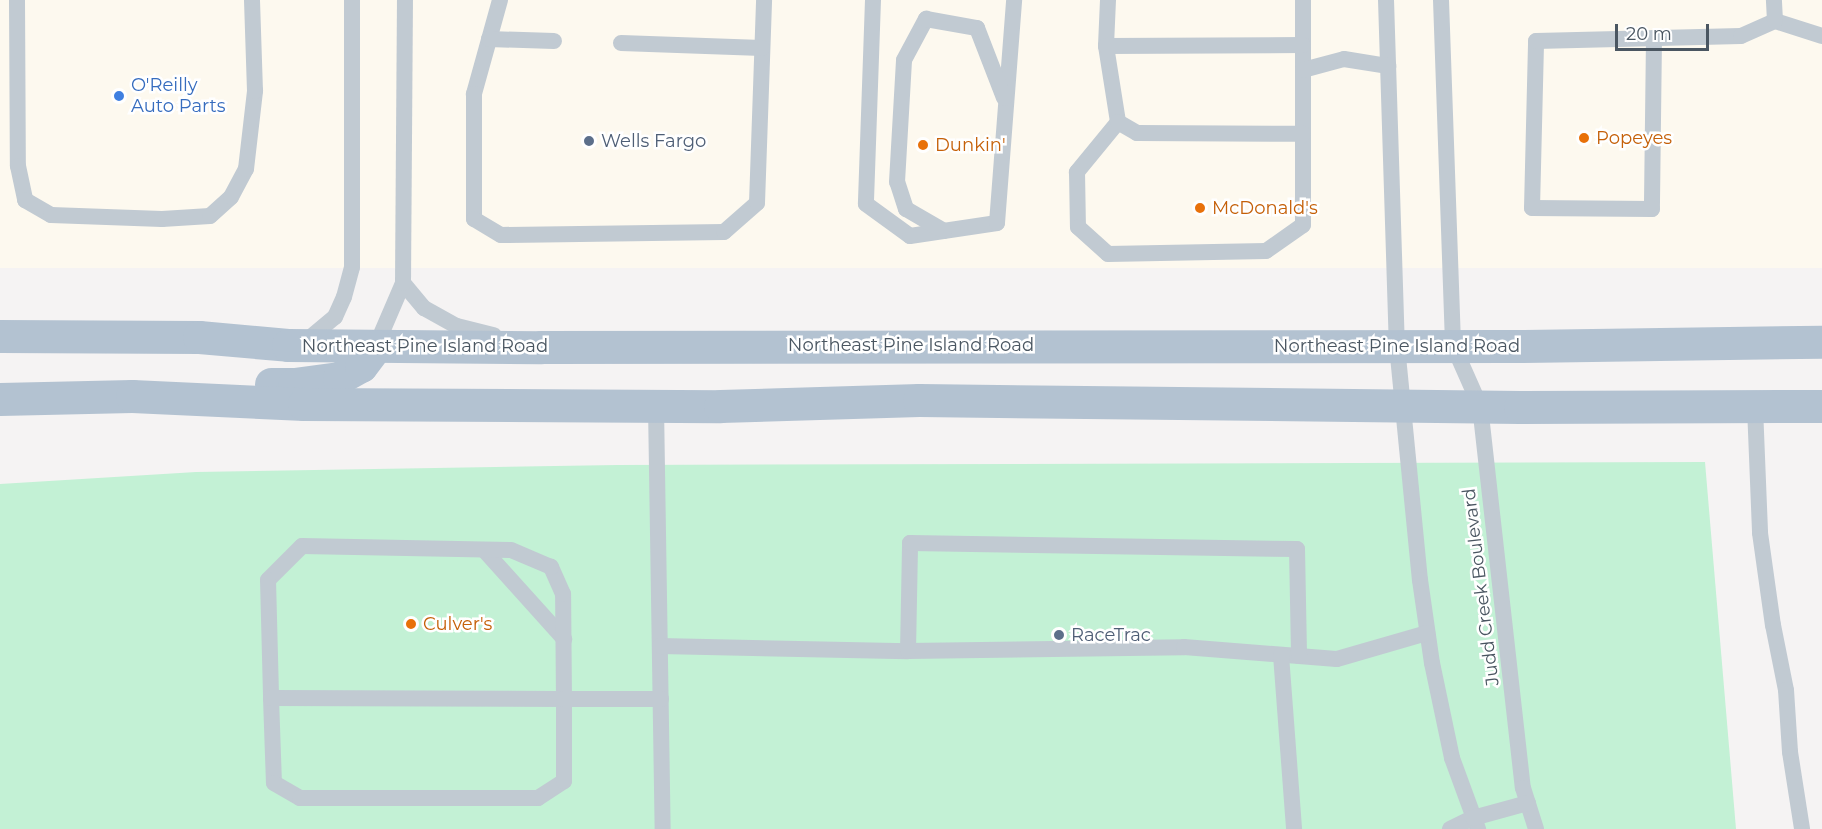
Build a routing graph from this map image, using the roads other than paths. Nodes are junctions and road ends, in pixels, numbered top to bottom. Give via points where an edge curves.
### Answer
1 (17, 0) edge
2 (252, 0) edge
3 (352, 0) edge
4 (405, 0) edge
5 (501, 0) edge
6 (764, 0) edge
7 (873, 0) edge
8 (1014, 0) edge
9 (1108, 0) edge
10 (1303, 0) edge
11 (1386, 0) edge
12 (1441, 0) edge
13 (1774, 0) edge
14 (1775, 21) junction
15 (1822, 36) edge
16 (1654, 38) junction
17 (489, 39) junction
18 (554, 41) dead end
19 (621, 43) dead end
20 (1303, 45) junction
21 (1106, 46) junction
22 (762, 48) junction
23 (1388, 66) junction
24 (1303, 70) junction
25 (1006, 101) junction
26 (1118, 122) junction
27 (1303, 134) junction
28 (944, 231) junction
29 (403, 282) junction
30 (0, 336) edge
31 (1822, 342) edge
32 (301, 345) junction
33 (1453, 345) junction
34 (376, 346) junction
35 (1397, 346) junction
36 (541, 347) junction
37 (0, 392) edge
38 (0, 399) edge
39 (656, 405) junction
40 (1404, 405) junction
41 (1480, 406) junction
42 (1755, 406) junction
43 (1822, 406) edge
44 (484, 550) junction
45 (1427, 633) junction
46 (564, 639) junction
47 (660, 646) junction
48 (908, 651) junction
49 (1281, 655) junction
50 (1299, 656) junction
51 (271, 698) junction
52 (564, 699) junction
53 (661, 699) junction
54 (1528, 803) junction
55 (1476, 824) edge
56 (663, 829) edge
57 (1294, 829) edge
58 (1449, 829) edge
59 (1536, 829) edge
60 (1802, 829) edge

1 - 2 lane via 18,166 25,200 51,215 162,219 210,216 231,197 246,170 255,91
3 - 32 lane via 352,267 335,317
4 - 29 lane
5 - 17 lane
6 - 22 lane
7 - 28 lane via 866,204 910,236
8 - 25 lane
9 - 21 lane
10 - 20 lane
11 - 23 lane
12 - 33 lane
13 - 14 lane
14 - 15 lane
14 - 16 lane via 1741,36
16 - 16 lane via 1536,41 1532,208 1652,209
17 - 18 lane
17 - 22 lane via 474,94 474,219 501,235 724,232 757,203
19 - 22 lane
20 - 21 lane
20 - 24 lane
21 - 26 lane
23 - 24 lane via 1344,58
23 - 35 lane
24 - 27 lane
25 - 28 lane via 997,223
25 - 28 lane via 977,28 926,19 904,60 897,182 906,209
26 - 27 lane via 1137,133
26 - 27 lane via 1077,172 1078,227 1108,254 1266,251 1303,225
29 - 34 lane
29 - 36 lane via 424,308 457,326
30 - 32 main road, Northeast Pine Island Road via 199,337
31 - 33 main road, Northeast Pine Island Road
32 - 34 main road, Northeast Pine Island Road
33 - 35 main road, Northeast Pine Island Road
33 - 41 lane, Judd Creek Boulevard
34 - 36 main road, Northeast Pine Island Road
34 - 37 main road via 361,366 339,378 294,384 84,382
35 - 36 main road, Northeast Pine Island Road
35 - 40 lane
38 - 39 main road via 132,396 304,404
39 - 40 main road via 919,400
39 - 47 lane
40 - 41 main road
40 - 45 lane
41 - 42 main road
41 - 54 lane, Judd Creek Boulevard via 1523,788
42 - 43 main road
42 - 60 lane via 1760,533 1786,690 1790,752
44 - 46 lane
44 - 46 lane via 511,550 551,567 563,594
44 - 51 lane via 302,546 268,579
45 - 50 lane via 1337,659
45 - 55 lane via 1452,758
46 - 52 lane
47 - 48 lane
47 - 53 lane
48 - 49 lane via 1184,647
48 - 50 lane via 910,543 1297,549
49 - 50 lane
49 - 57 lane
51 - 52 lane
51 - 52 lane via 274,783 300,798 538,798 564,781
52 - 53 lane
53 - 56 lane
54 - 55 lane
54 - 59 lane, Judd Creek Boulevard
55 - 58 lane

